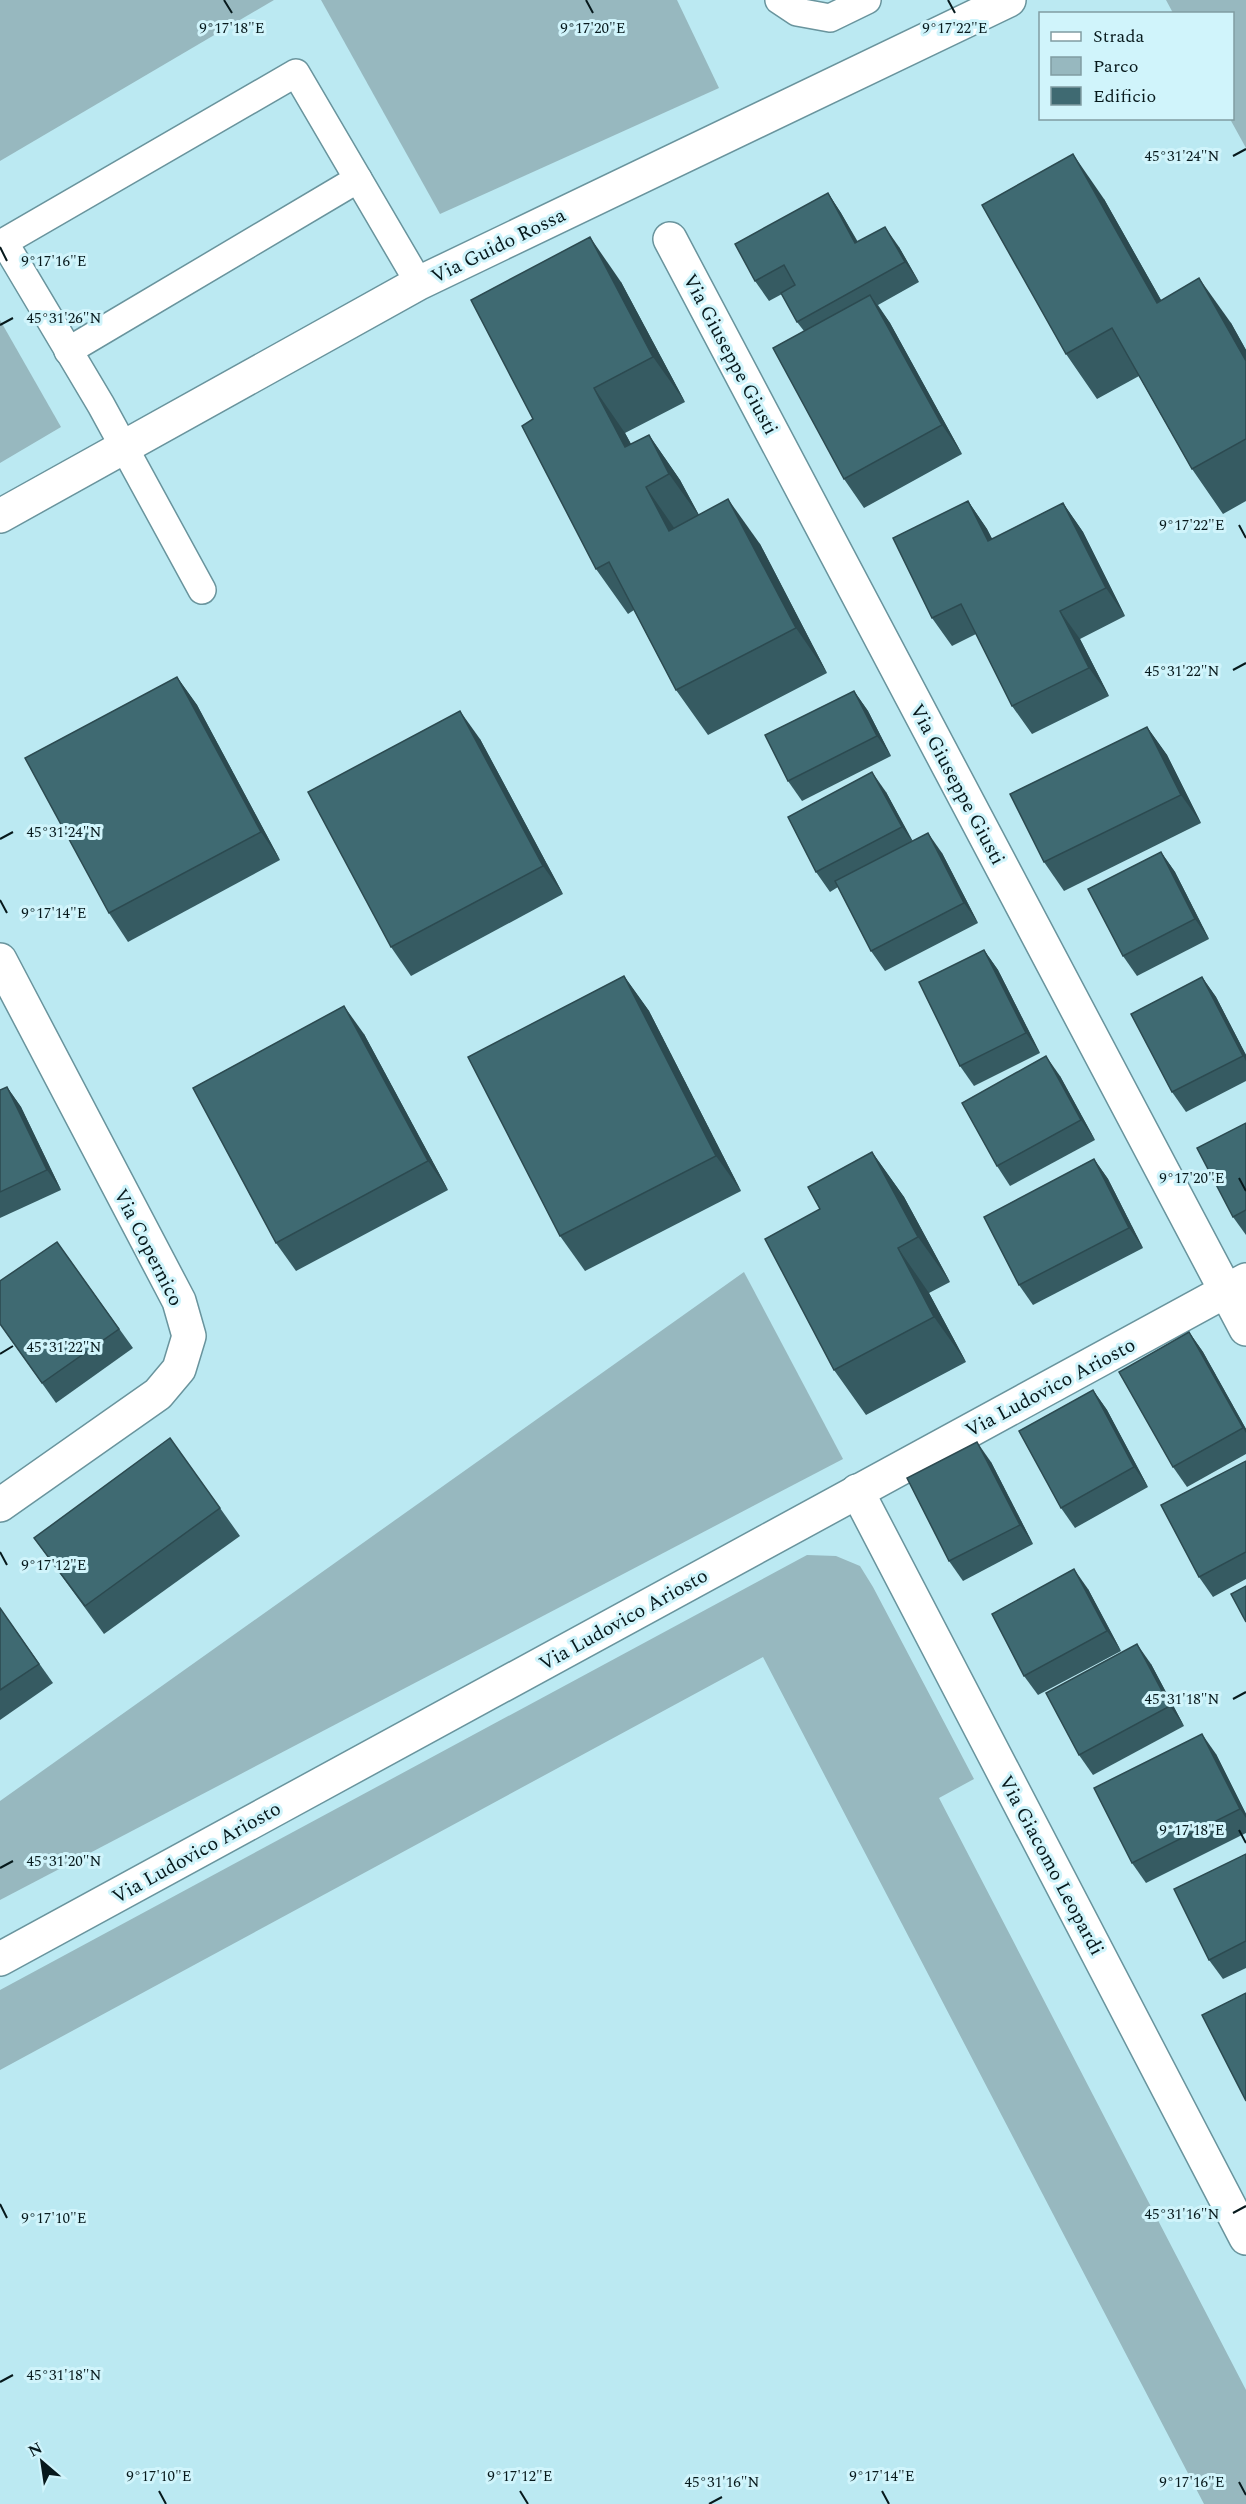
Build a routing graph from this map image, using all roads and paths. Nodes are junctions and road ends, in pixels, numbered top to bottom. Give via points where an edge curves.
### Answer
1 (779, 0) edge
2 (867, 0) edge
3 (1010, 0) edge
4 (358, 179) junction
5 (670, 239) dead end
6 (419, 283) junction
7 (68, 351) junction
8 (124, 448) junction
9 (0, 516) edge
10 (202, 590) dead end
11 (0, 960) edge
12 (1236, 1286) edge
13 (1246, 1329) edge
14 (857, 1491) junction
15 (0, 1505) edge
16 (0, 1959) edge
17 (1243, 2225) edge

1 - 2 lane via 797,12 830,18
3 - 6 street, Via Guido Rossa
4 - 6 lane
4 - 7 lane
4 - 7 lane via 296,73 4,242
5 - 12 street, Via Giuseppe Giusti
6 - 8 street, Via Guido Rossa
7 - 8 lane
8 - 9 street, Via Guido Rossa
8 - 10 lane
11 - 15 street, Via Copernico via 179,1302 189,1336 179,1369 158,1394
12 - 13 street, Via Giuseppe Giusti
12 - 14 street, Via Ludovico Ariosto
14 - 16 street, Via Ludovico Ariosto
14 - 17 street, Via Giacomo Leopardi

